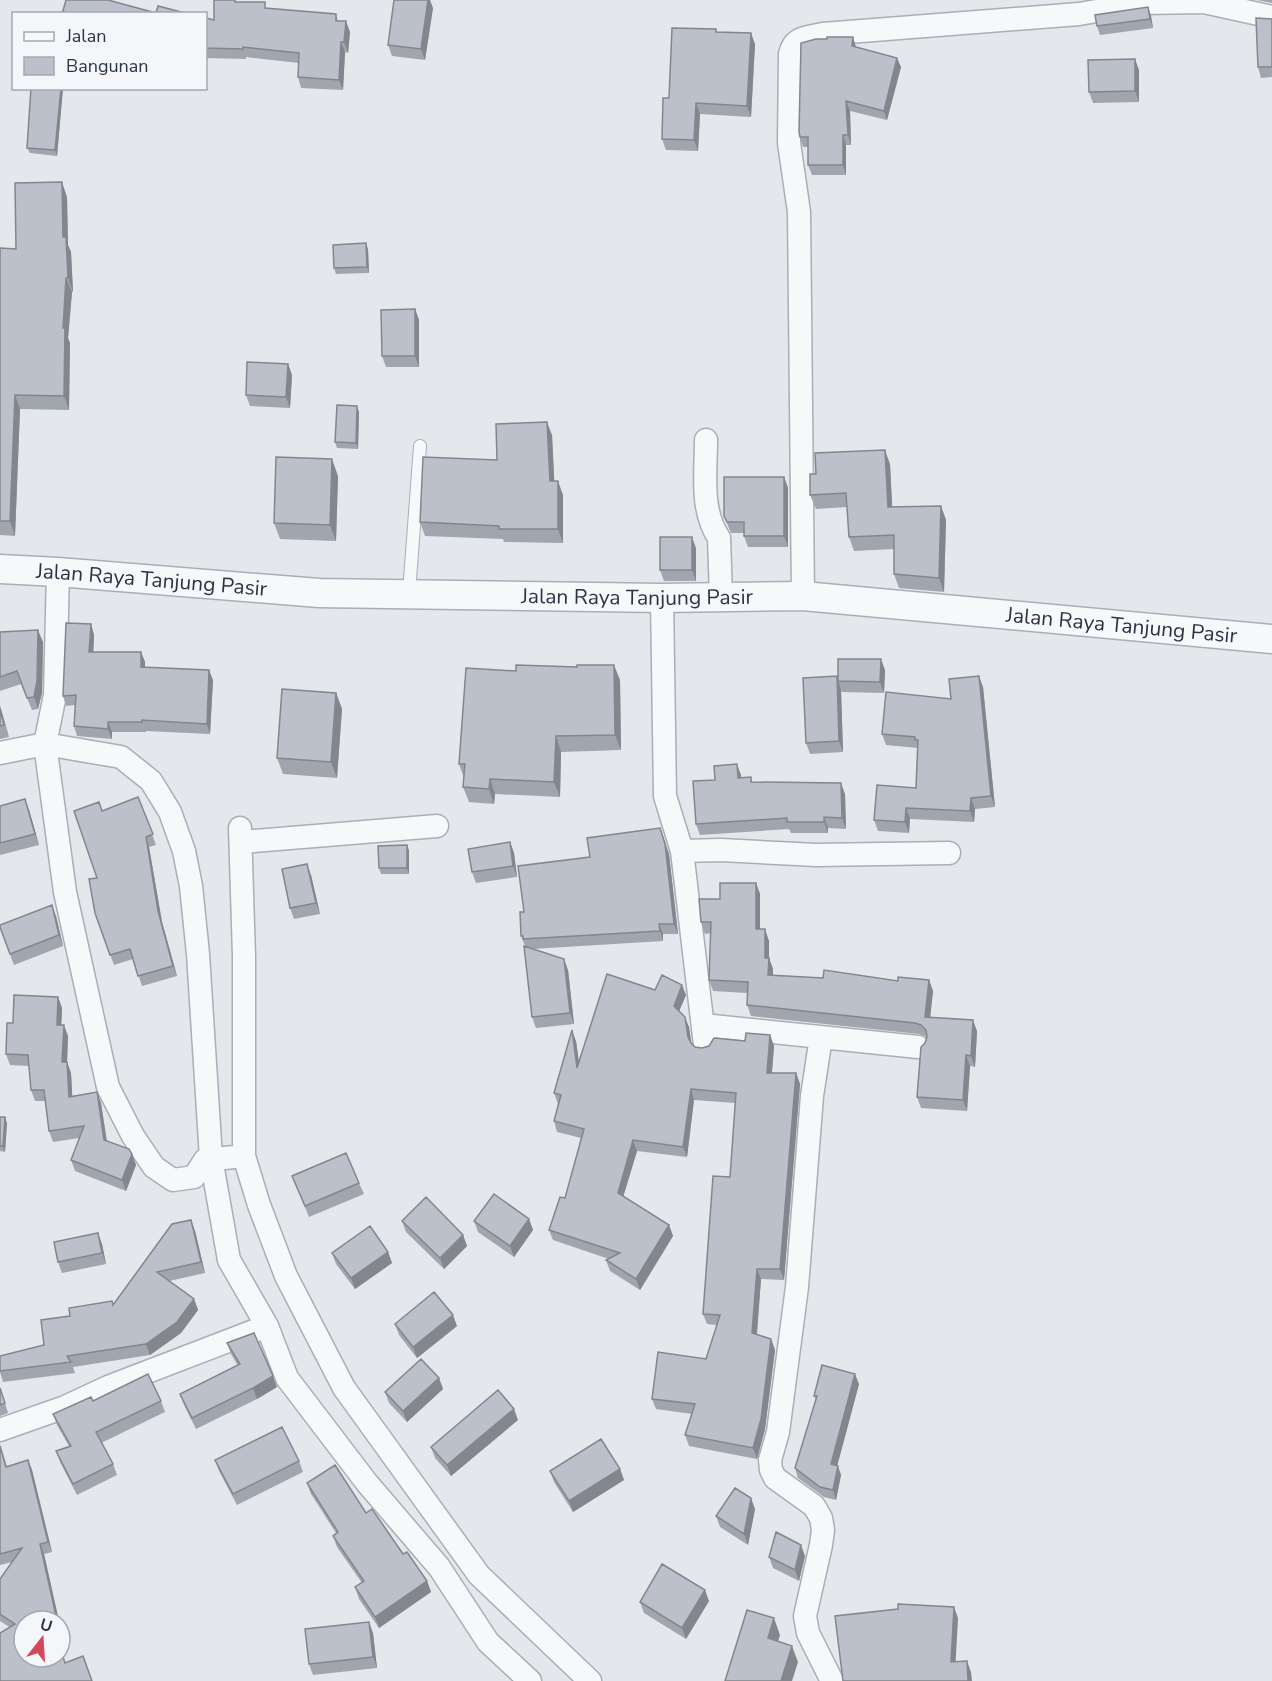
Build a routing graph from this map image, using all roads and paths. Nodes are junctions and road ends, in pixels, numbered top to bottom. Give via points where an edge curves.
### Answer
1 (1272, 17) edge
2 (706, 440) dead end
3 (420, 446) dead end
4 (0, 569) edge
5 (58, 572) junction
6 (410, 593) junction
7 (803, 596) junction
8 (721, 597) junction
9 (662, 598) junction
10 (1272, 639) edge
11 (46, 739) junction
12 (0, 753) edge
13 (437, 826) dead end
14 (682, 851) junction
15 (949, 853) dead end
16 (821, 1037) junction
17 (918, 1047) edge
18 (227, 1157) junction
19 (267, 1326) junction
20 (0, 1430) edge
21 (530, 1681) edge
22 (590, 1681) edge
23 (832, 1681) edge

1 - 7 street via 1204,2 1144,3 1079,14 823,34 797,40 792,46 789,143 800,212
2 - 8 street via 706,509 720,544
3 - 6 lane
4 - 5 street, Jalan Raya Tanjung Pasir
5 - 6 street, Jalan Raya Tanjung Pasir via 319,593
5 - 11 street via 55,695
6 - 9 street, Jalan Raya Tanjung Pasir
7 - 8 street, Jalan Raya Tanjung Pasir
7 - 10 street, Jalan Raya Tanjung Pasir
8 - 9 street, Jalan Raya Tanjung Pasir
9 - 14 street via 665,796
11 - 12 street
11 - 18 street via 121,757 151,781 170,812 191,886
11 - 18 street via 65,892 108,1087 154,1167 173,1180 194,1177 205,1160
13 - 18 street via 241,835
14 - 15 street
14 - 16 street via 704,1035
16 - 17 street
16 - 23 street via 812,1096 797,1287 778,1432 770,1460 775,1478 814,1506 821,1518 821,1545 805,1616 808,1633
18 - 19 street via 229,1260
18 - 22 street via 259,1205 286,1276 344,1388 479,1575
19 - 20 street
19 - 21 street via 287,1378 367,1483 439,1568 488,1642

